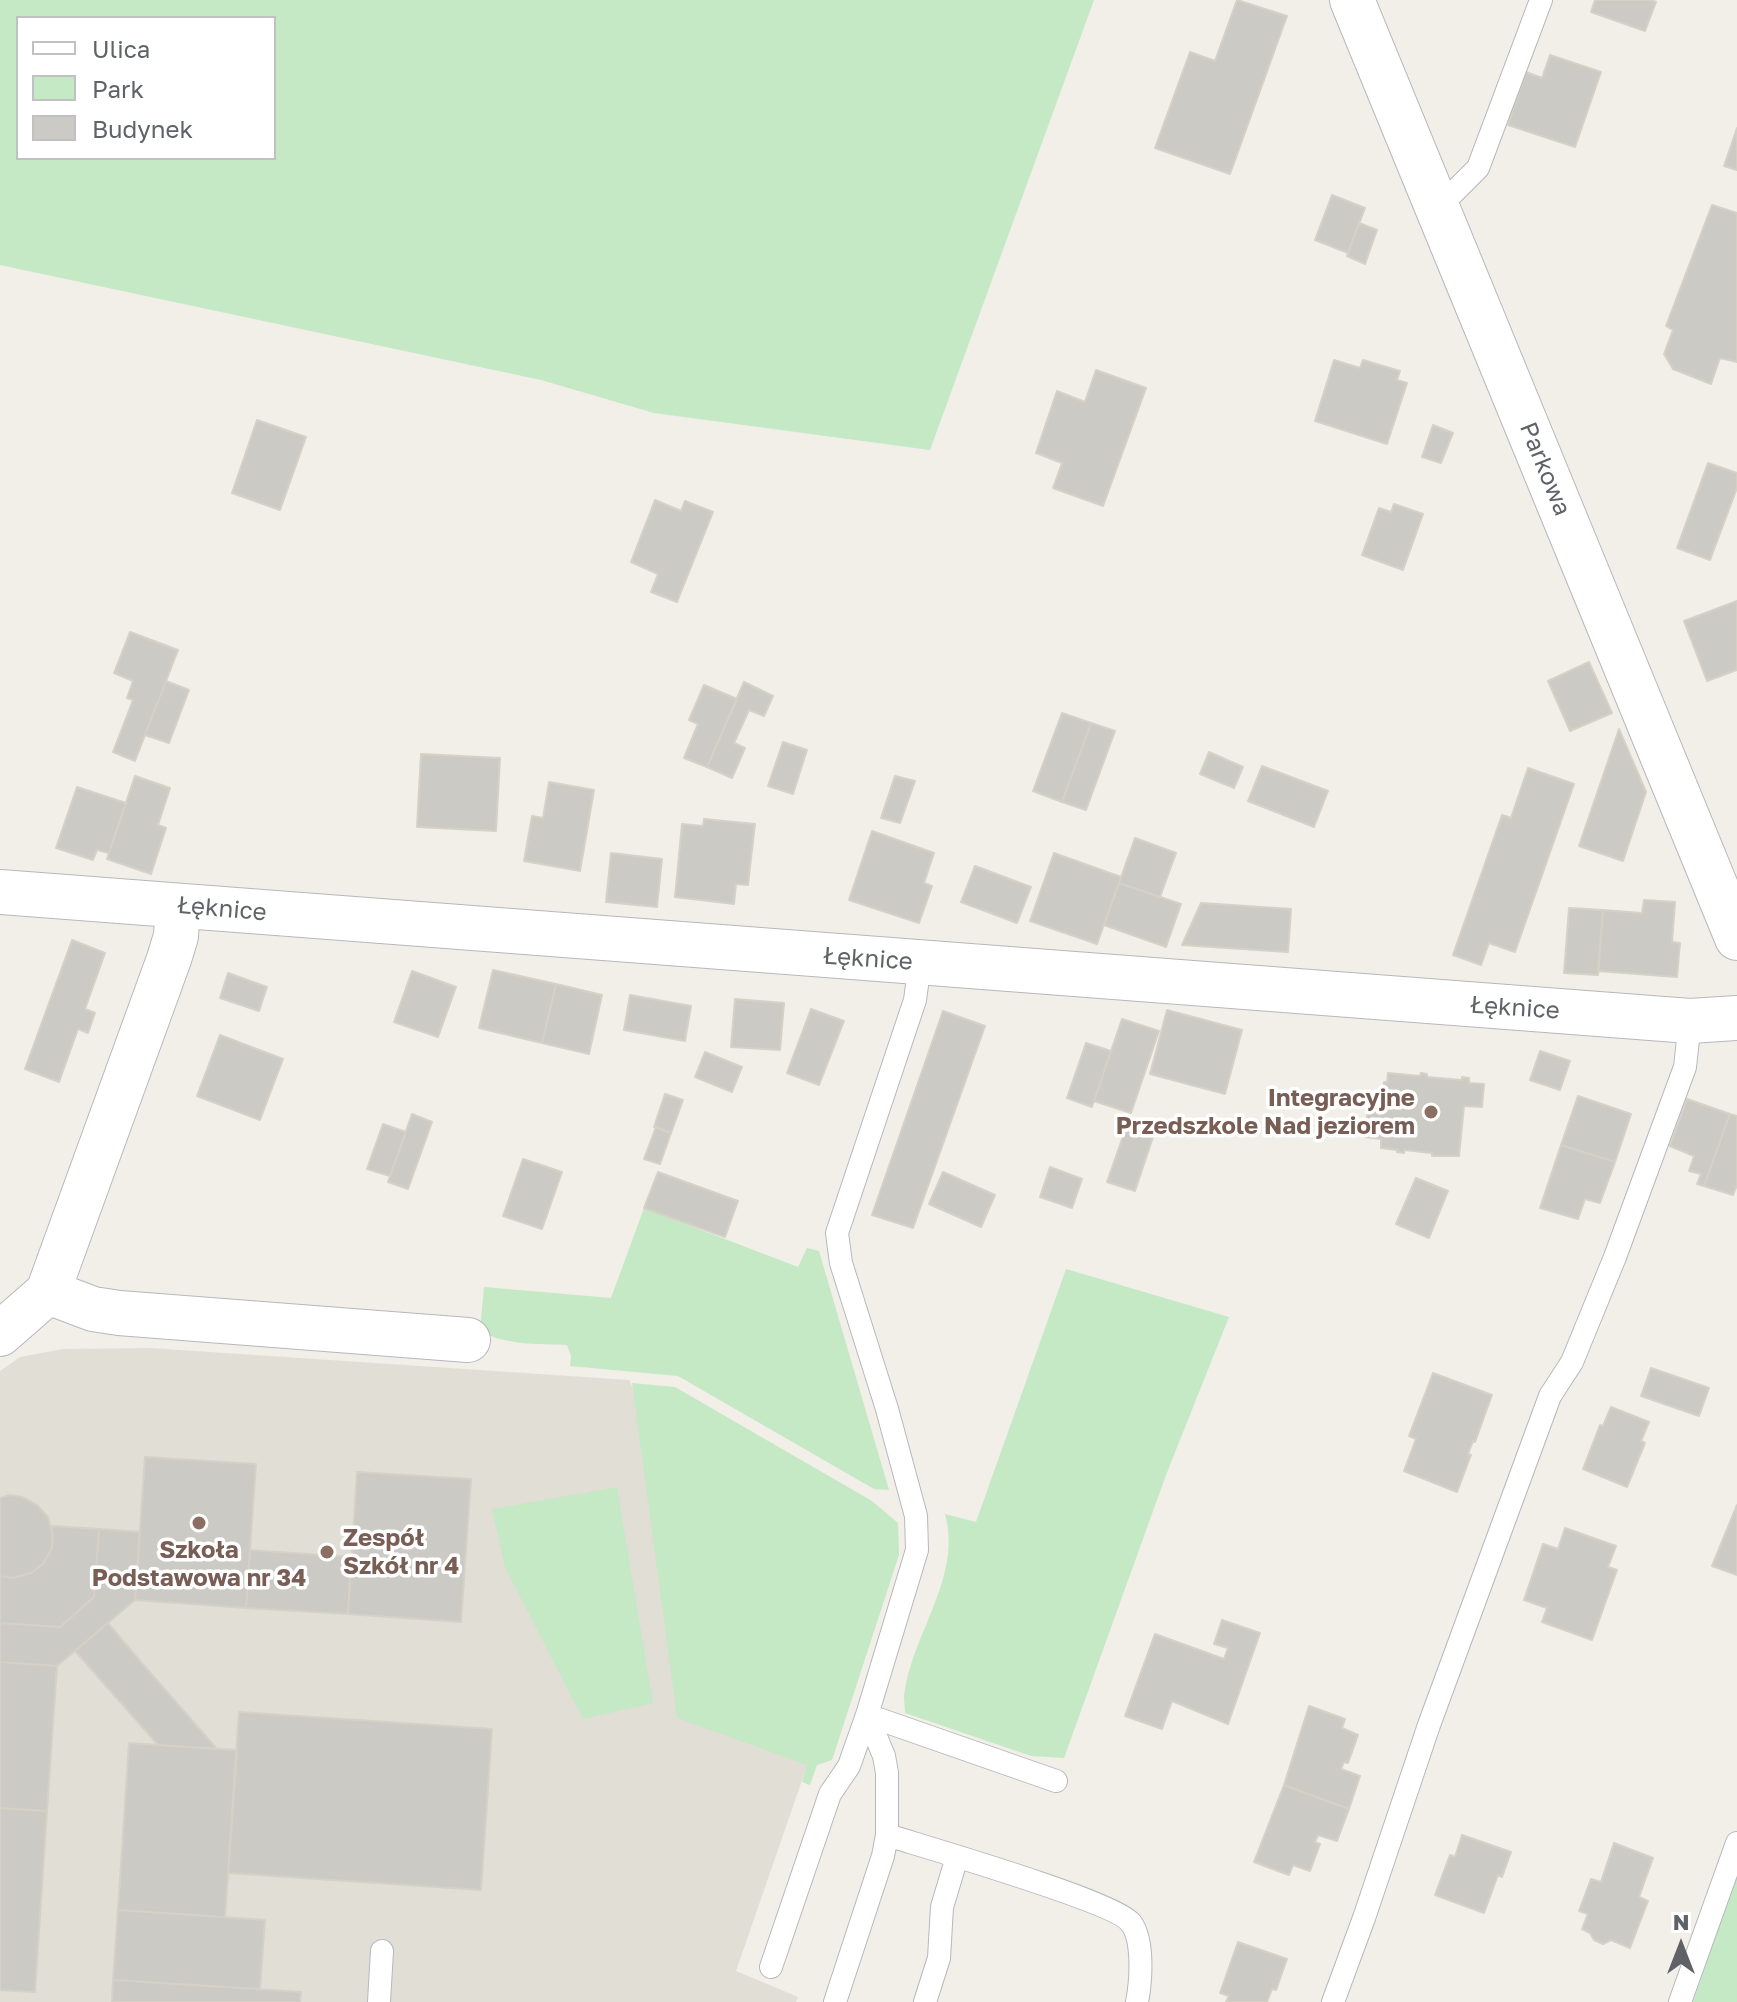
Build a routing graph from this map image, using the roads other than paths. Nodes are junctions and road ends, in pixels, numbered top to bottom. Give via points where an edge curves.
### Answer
1 (1352, 0) edge
2 (1541, 0) edge
3 (1438, 208) junction
4 (0, 892) edge
5 (178, 906) junction
6 (1733, 906) edge
7 (920, 963) junction
8 (1737, 1018) edge
9 (1690, 1021) junction
10 (48, 1292) junction
11 (0, 1334) edge
12 (468, 1340) dead end
13 (867, 1715) junction
14 (1056, 1781) dead end
15 (887, 1835) junction
16 (1737, 1843) edge
17 (957, 1857) junction
18 (382, 1951) dead end
19 (771, 1967) dead end
20 (379, 2002) edge
21 (835, 2002) edge
22 (925, 2002) edge
23 (1137, 2002) edge
24 (1333, 2002) edge
25 (1680, 2002) edge

1 - 3 street, Parkowa
2 - 3 lane via 1478,168
3 - 6 street, Parkowa
4 - 5 street, Łęknice
5 - 7 street, Łęknice
5 - 10 street via 169,959
7 - 9 street, Łęknice
7 - 13 lane via 915,1000 837,1233 918,1533 911,1574
8 - 9 street, Łęknice
9 - 24 lane via 1685,1067 1656,1148 1572,1362 1550,1396
10 - 11 street
10 - 12 street via 119,1313
13 - 14 lane
13 - 15 lane via 887,1773
13 - 19 lane via 849,1766 830,1794
15 - 17 lane
15 - 21 lane
16 - 25 lane
17 - 22 lane via 940,1918 939,1958
17 - 23 lane via 1124,1916 1138,1944
18 - 20 lane

